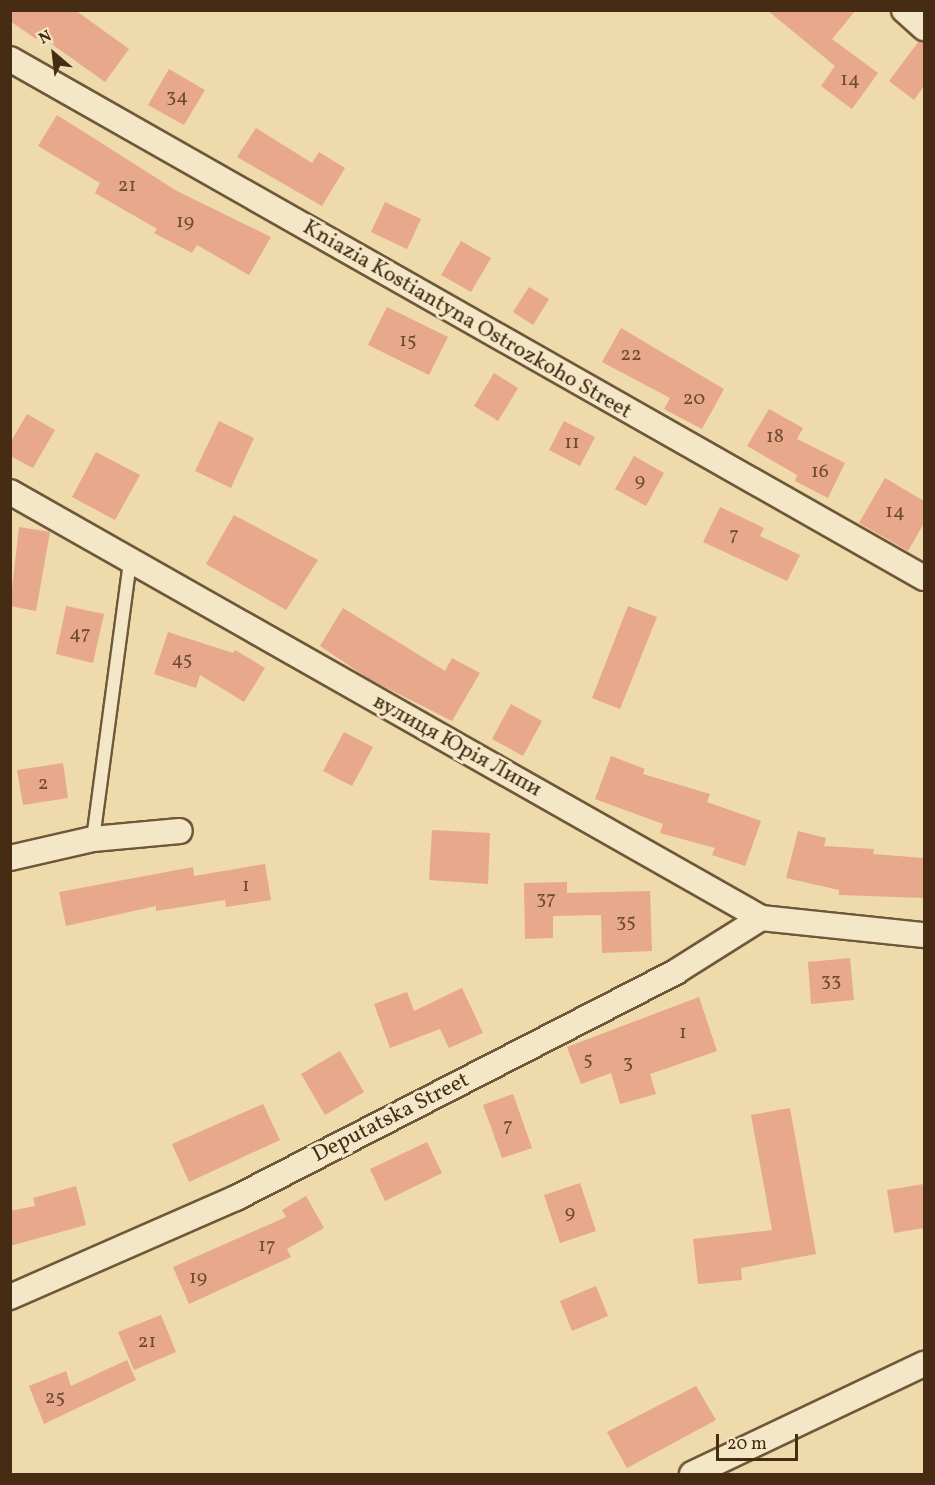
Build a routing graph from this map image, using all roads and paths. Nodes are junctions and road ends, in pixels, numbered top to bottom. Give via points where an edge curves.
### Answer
1 (904, 10) edge
2 (924, 28) edge
3 (10, 59) edge
4 (10, 492) edge
5 (130, 562) junction
6 (924, 578) edge
7 (180, 831) dead end
8 (93, 839) junction
9 (10, 858) edge
10 (760, 918) junction
11 (924, 935) edge
12 (10, 1297) edge
13 (924, 1364) edge
14 (692, 1474) edge

1 - 2 street
3 - 6 street, Kniazia Kostiantyna Ostrozkoho Street
4 - 5 street, вулиця Юрія Липи
5 - 8 lane
5 - 10 street, вулиця Юрія Липи
7 - 8 street
8 - 9 street
10 - 11 street, вулиця Юрія Липи
10 - 12 street, Deputatska Street via 677,971 236,1198
13 - 14 street

